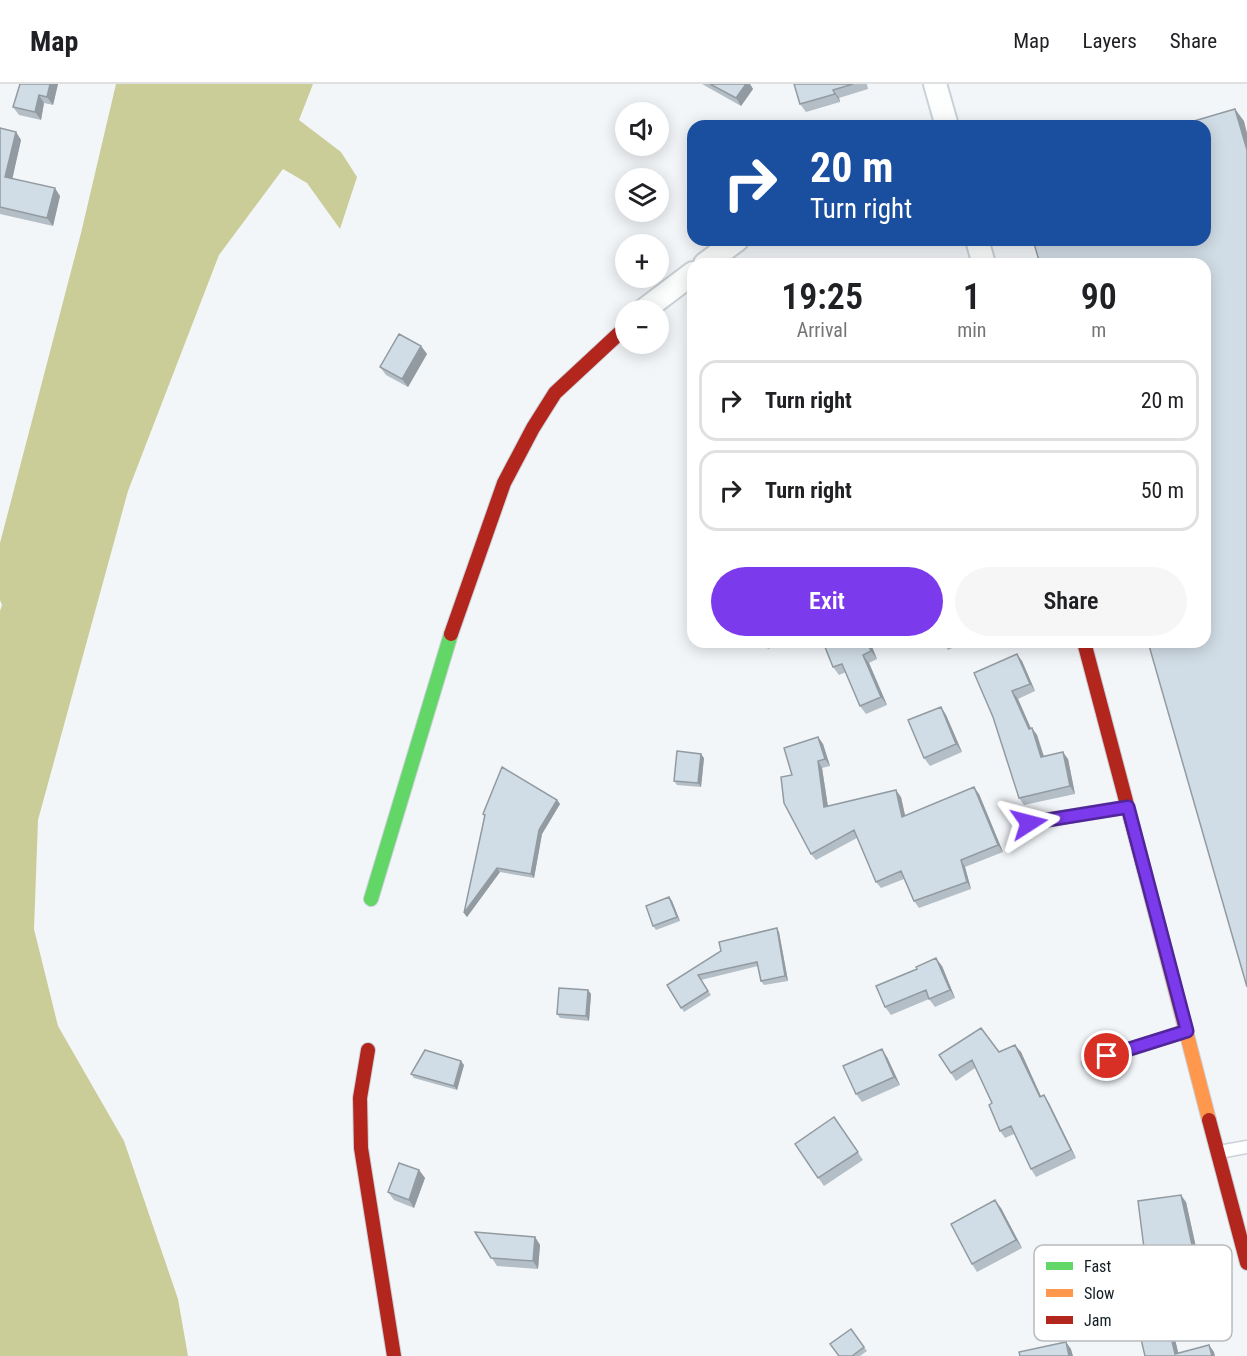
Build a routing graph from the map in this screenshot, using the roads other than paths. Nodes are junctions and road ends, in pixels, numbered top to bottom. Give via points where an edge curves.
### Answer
1 (935, 84) edge
2 (945, 120) edge
3 (729, 246) edge
4 (713, 258) edge
5 (687, 278) edge
6 (657, 300) edge
7 (615, 337) edge
8 (1086, 648) edge
9 (1128, 807) junction
10 (1029, 823) dead end
11 (371, 899) dead end
12 (1187, 1031) junction
13 (368, 1050) dead end
14 (1088, 1063) dead end
15 (1247, 1147) edge
16 (1219, 1152) junction
17 (1247, 1263) edge
18 (394, 1356) edge

1 - 2 street
3 - 4 street
5 - 6 street
7 - 11 street via 555,393 504,483 459,606
8 - 9 street
9 - 10 lane
9 - 12 street
12 - 14 lane
12 - 16 street
13 - 18 street via 361,1088 361,1161
15 - 16 lane
16 - 17 street

